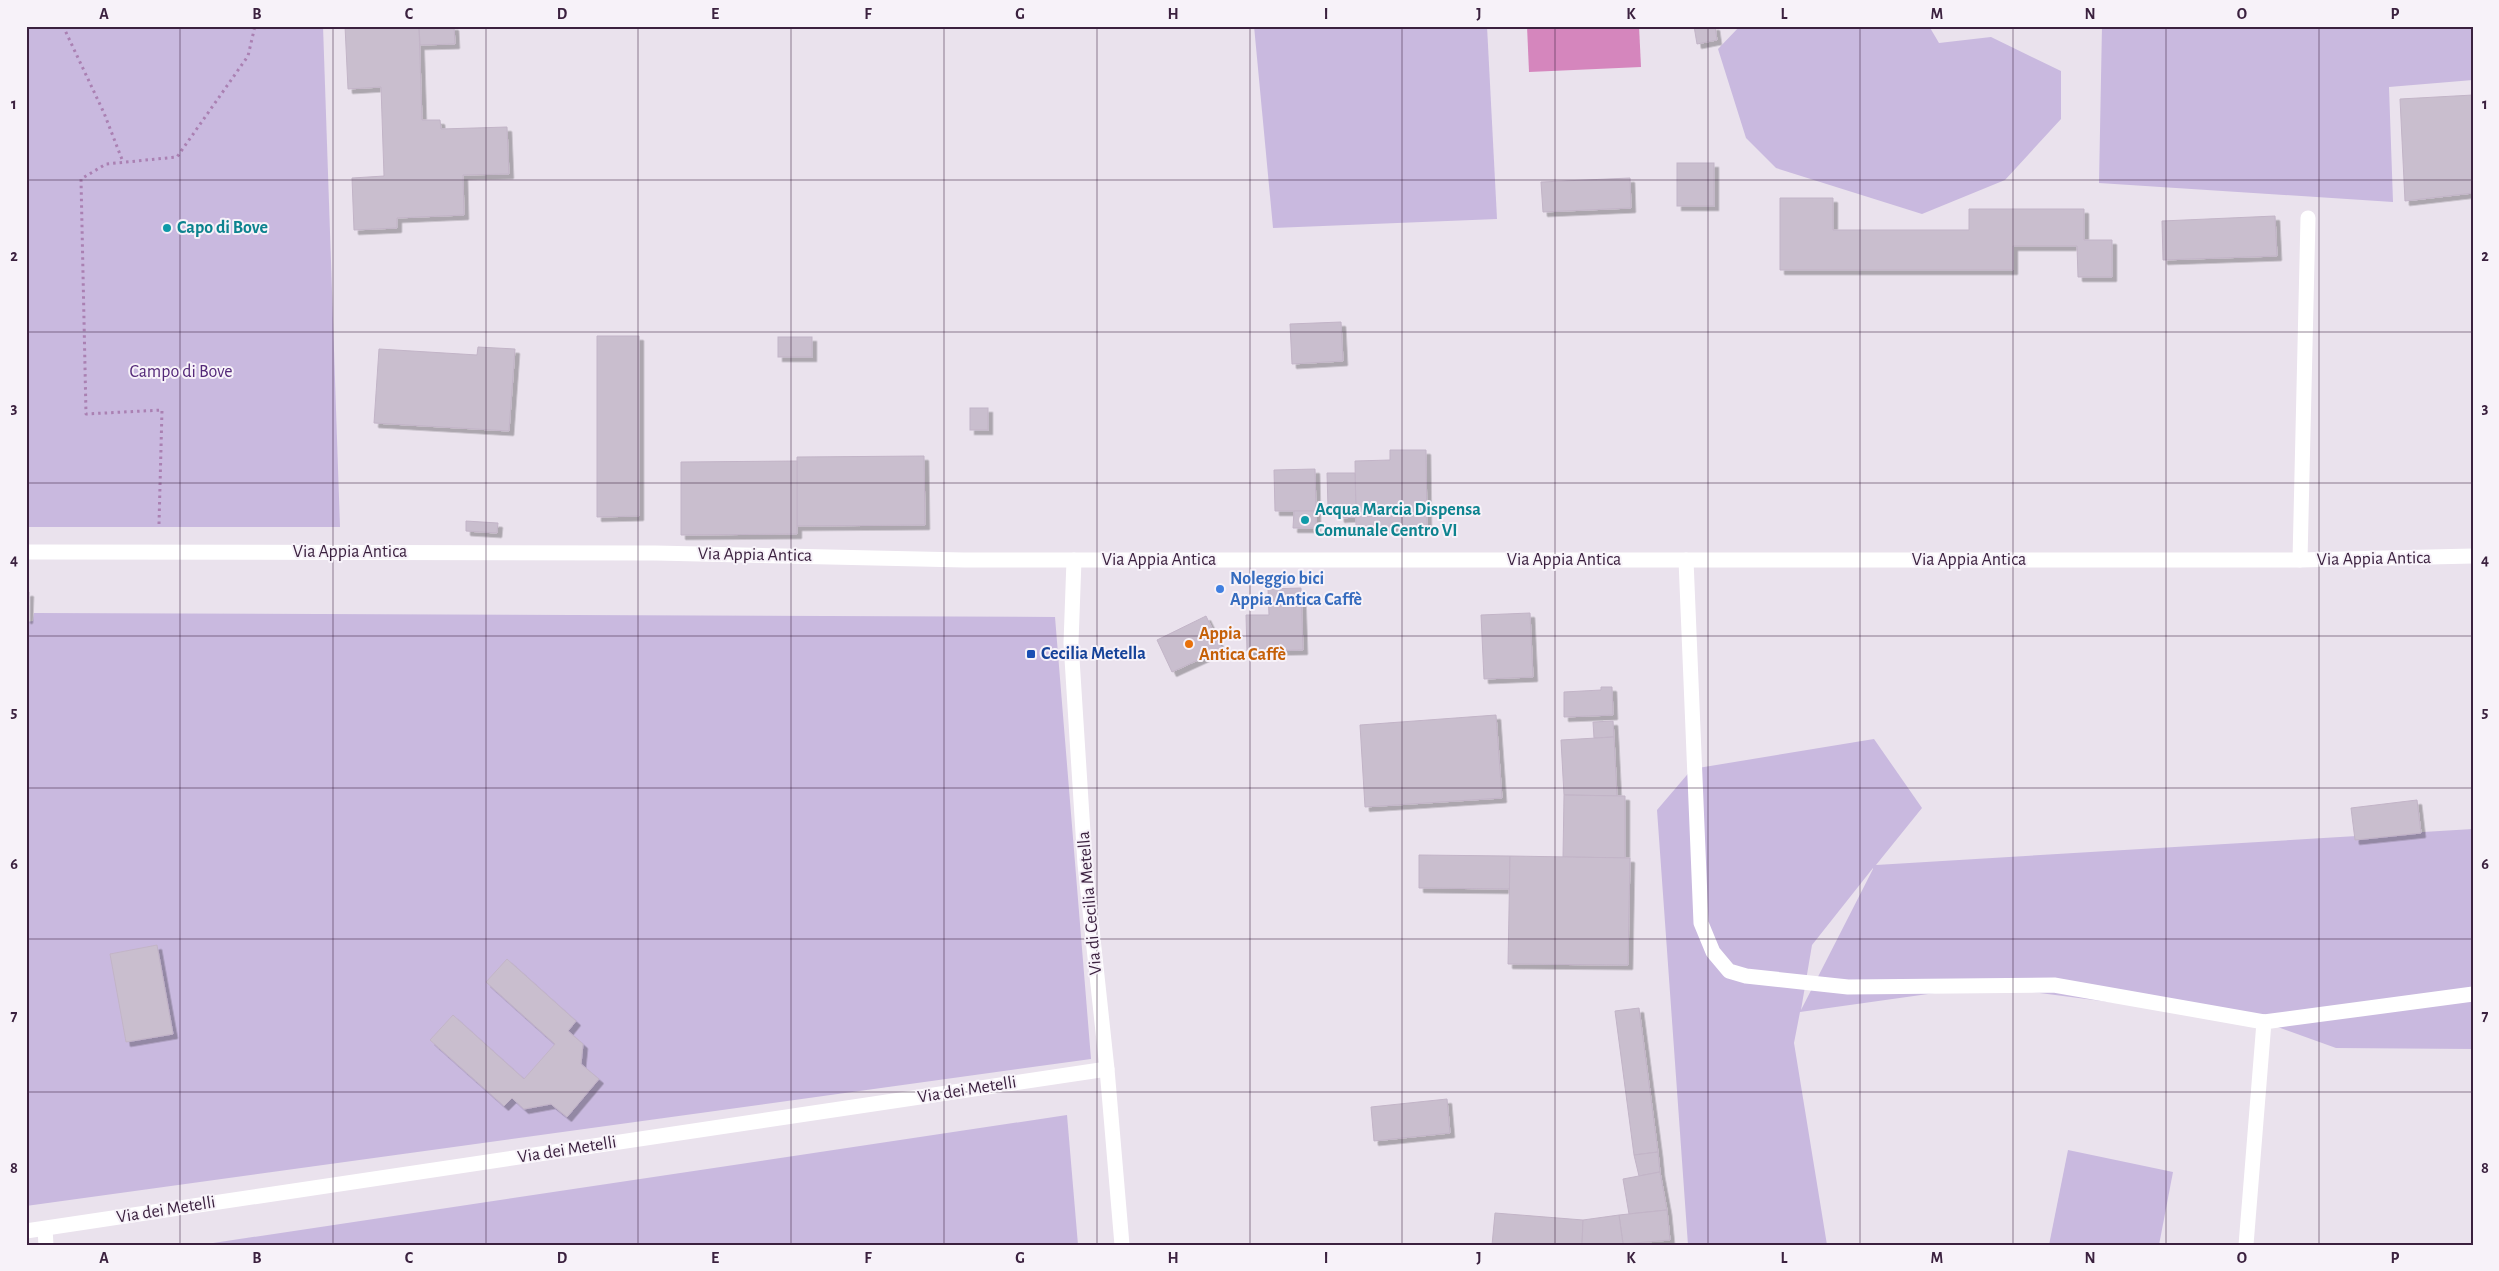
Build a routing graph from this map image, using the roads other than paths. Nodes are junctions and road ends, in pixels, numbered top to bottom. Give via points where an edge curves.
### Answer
1 (2308, 218) dead end
2 (26, 552) edge
3 (2473, 556) edge
4 (1074, 560) junction
5 (1686, 560) junction
6 (2300, 560) junction
7 (2473, 994) edge
8 (2264, 1022) junction
9 (1107, 1069) junction
10 (45, 1229) junction
11 (26, 1232) edge
12 (46, 1245) edge
13 (1122, 1245) edge
14 (2246, 1245) edge

1 - 6 street
2 - 4 street, Via Appia Antica via 629,553
3 - 6 street, Via Appia Antica
4 - 5 street, Via Appia Antica
4 - 9 street, Via di Cecilia Metella via 1071,643 1075,710 1085,864
5 - 6 street, Via Appia Antica
5 - 8 street via 1701,923 1712,952 1729,971 1746,976 1848,987 2054,985
7 - 8 street
8 - 14 street
9 - 10 street, Via dei Metelli
9 - 13 street, Via di Cecilia Metella
10 - 11 street, Via dei Metelli
10 - 12 street

